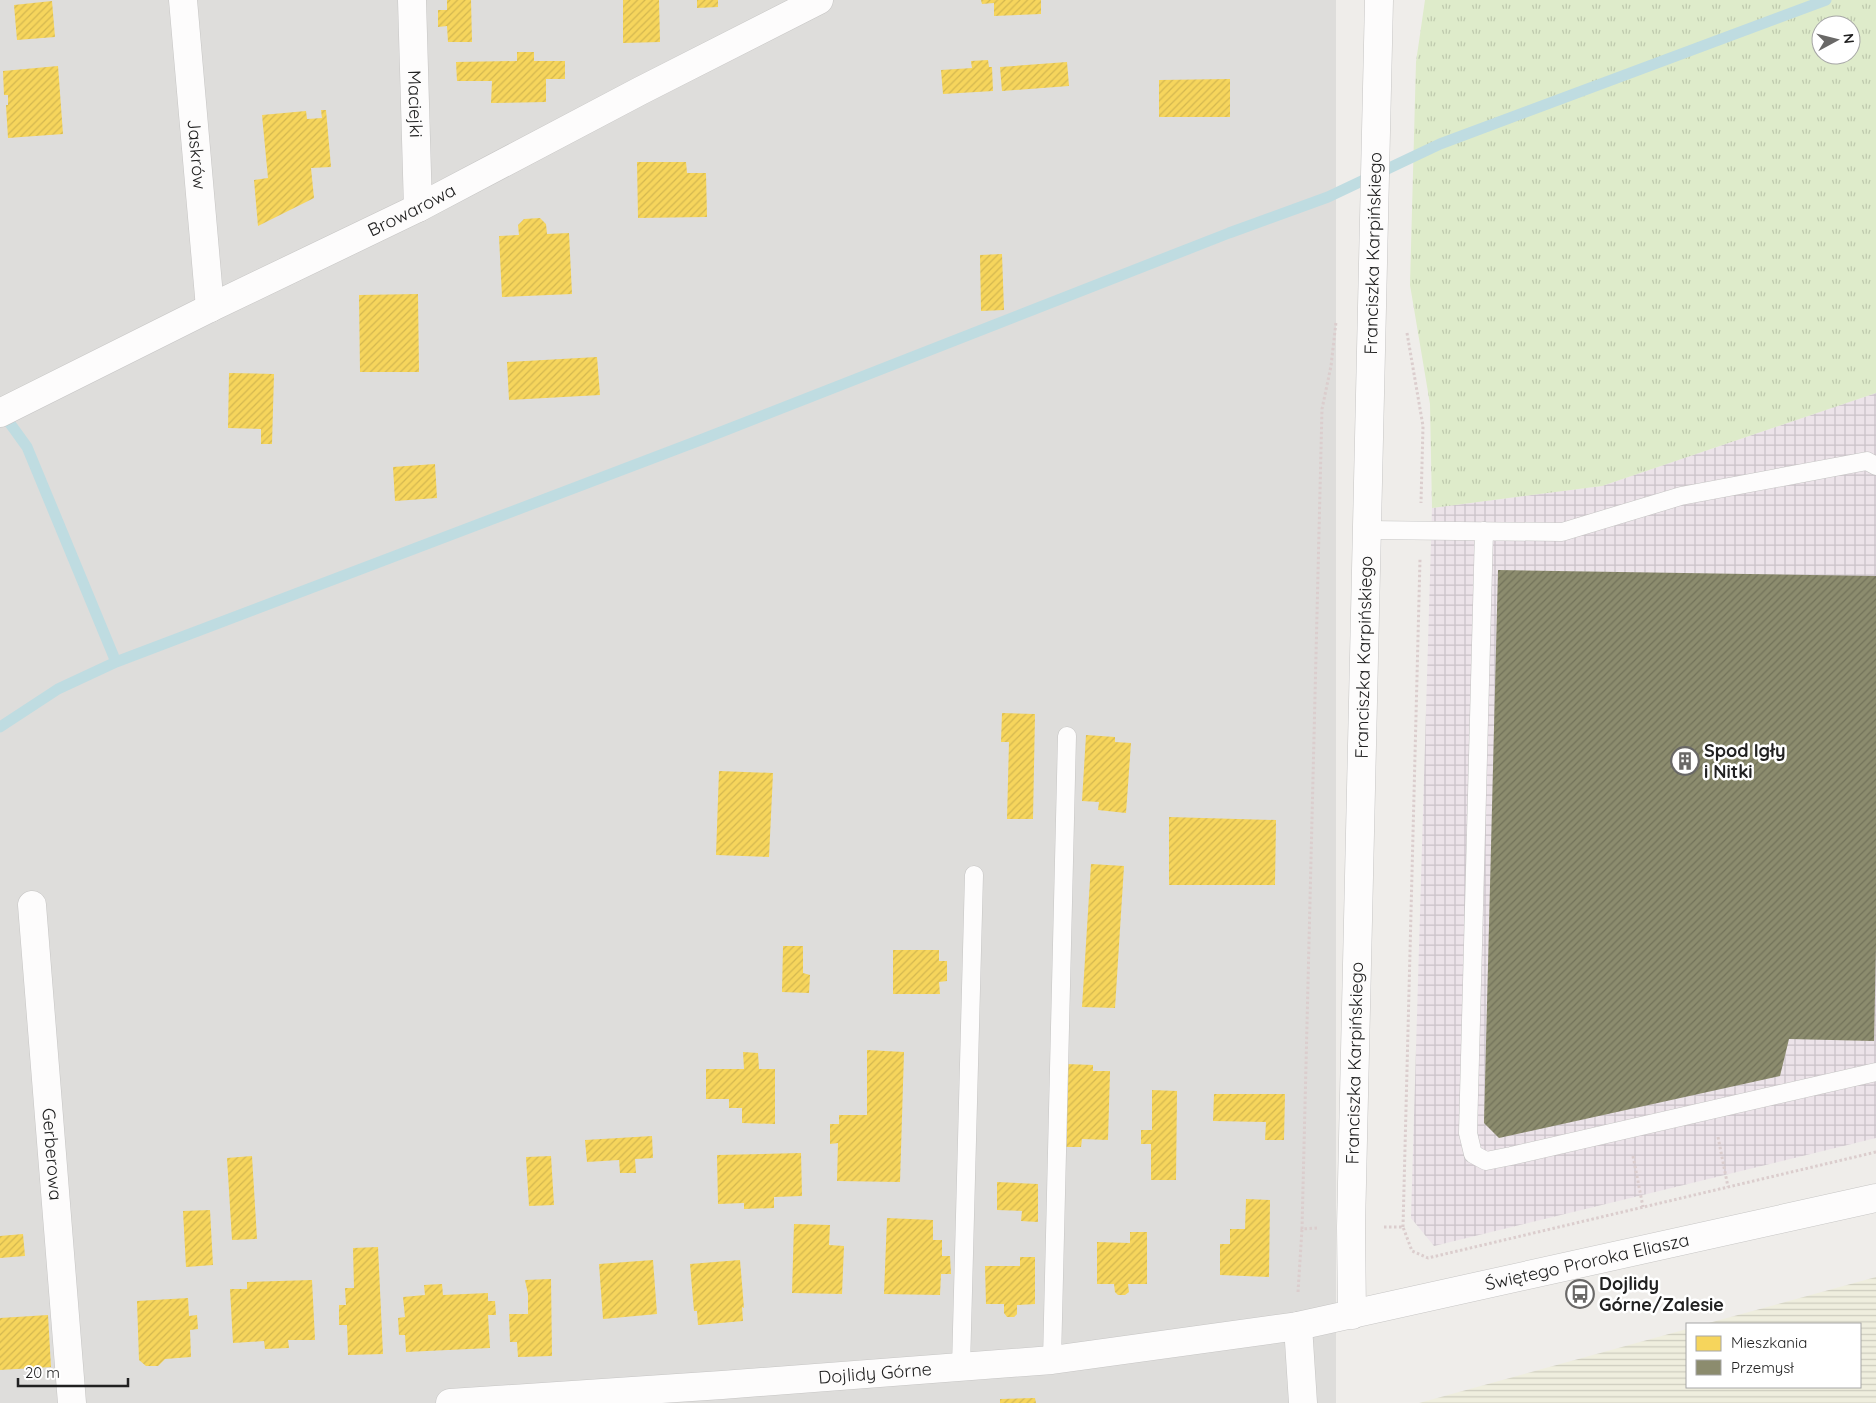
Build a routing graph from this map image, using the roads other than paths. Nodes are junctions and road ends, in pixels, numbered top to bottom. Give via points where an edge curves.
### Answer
1 (184, 0) edge
2 (412, 0) edge
3 (819, 0) edge
4 (1379, 0) edge
5 (418, 208) junction
6 (210, 308) junction
7 (0, 413) edge
8 (1876, 466) edge
9 (1367, 530) junction
10 (1484, 531) junction
11 (1066, 736) dead end
12 (974, 875) dead end
13 (32, 905) dead end
14 (1876, 1072) edge
15 (1876, 1198) edge
16 (1352, 1315) junction
17 (1298, 1326) junction
18 (1052, 1360) junction
19 (961, 1367) junction
20 (72, 1403) edge
21 (450, 1403) edge
22 (1303, 1403) edge

1 - 6 street, Jaskrów
2 - 5 street, Maciejki
3 - 5 street, Browarowa
4 - 9 street, Franciszka Karpińskiego
5 - 6 street, Browarowa
6 - 7 street, Browarowa
8 - 10 lane via 1867,461 1681,496 1562,532
9 - 10 lane
9 - 16 street, Franciszka Karpińskiego via 1351,1227
10 - 14 lane via 1468,1133 1473,1154 1486,1161 1511,1156
11 - 18 lane
12 - 19 lane
13 - 20 street, Gerberowa
15 - 16 street, Świętego Proroka Eliasza
16 - 17 street, Świętego Proroka Eliasza
17 - 18 street, Dojlidy Górne
17 - 22 street
18 - 19 street, Dojlidy Górne
19 - 21 street, Dojlidy Górne

